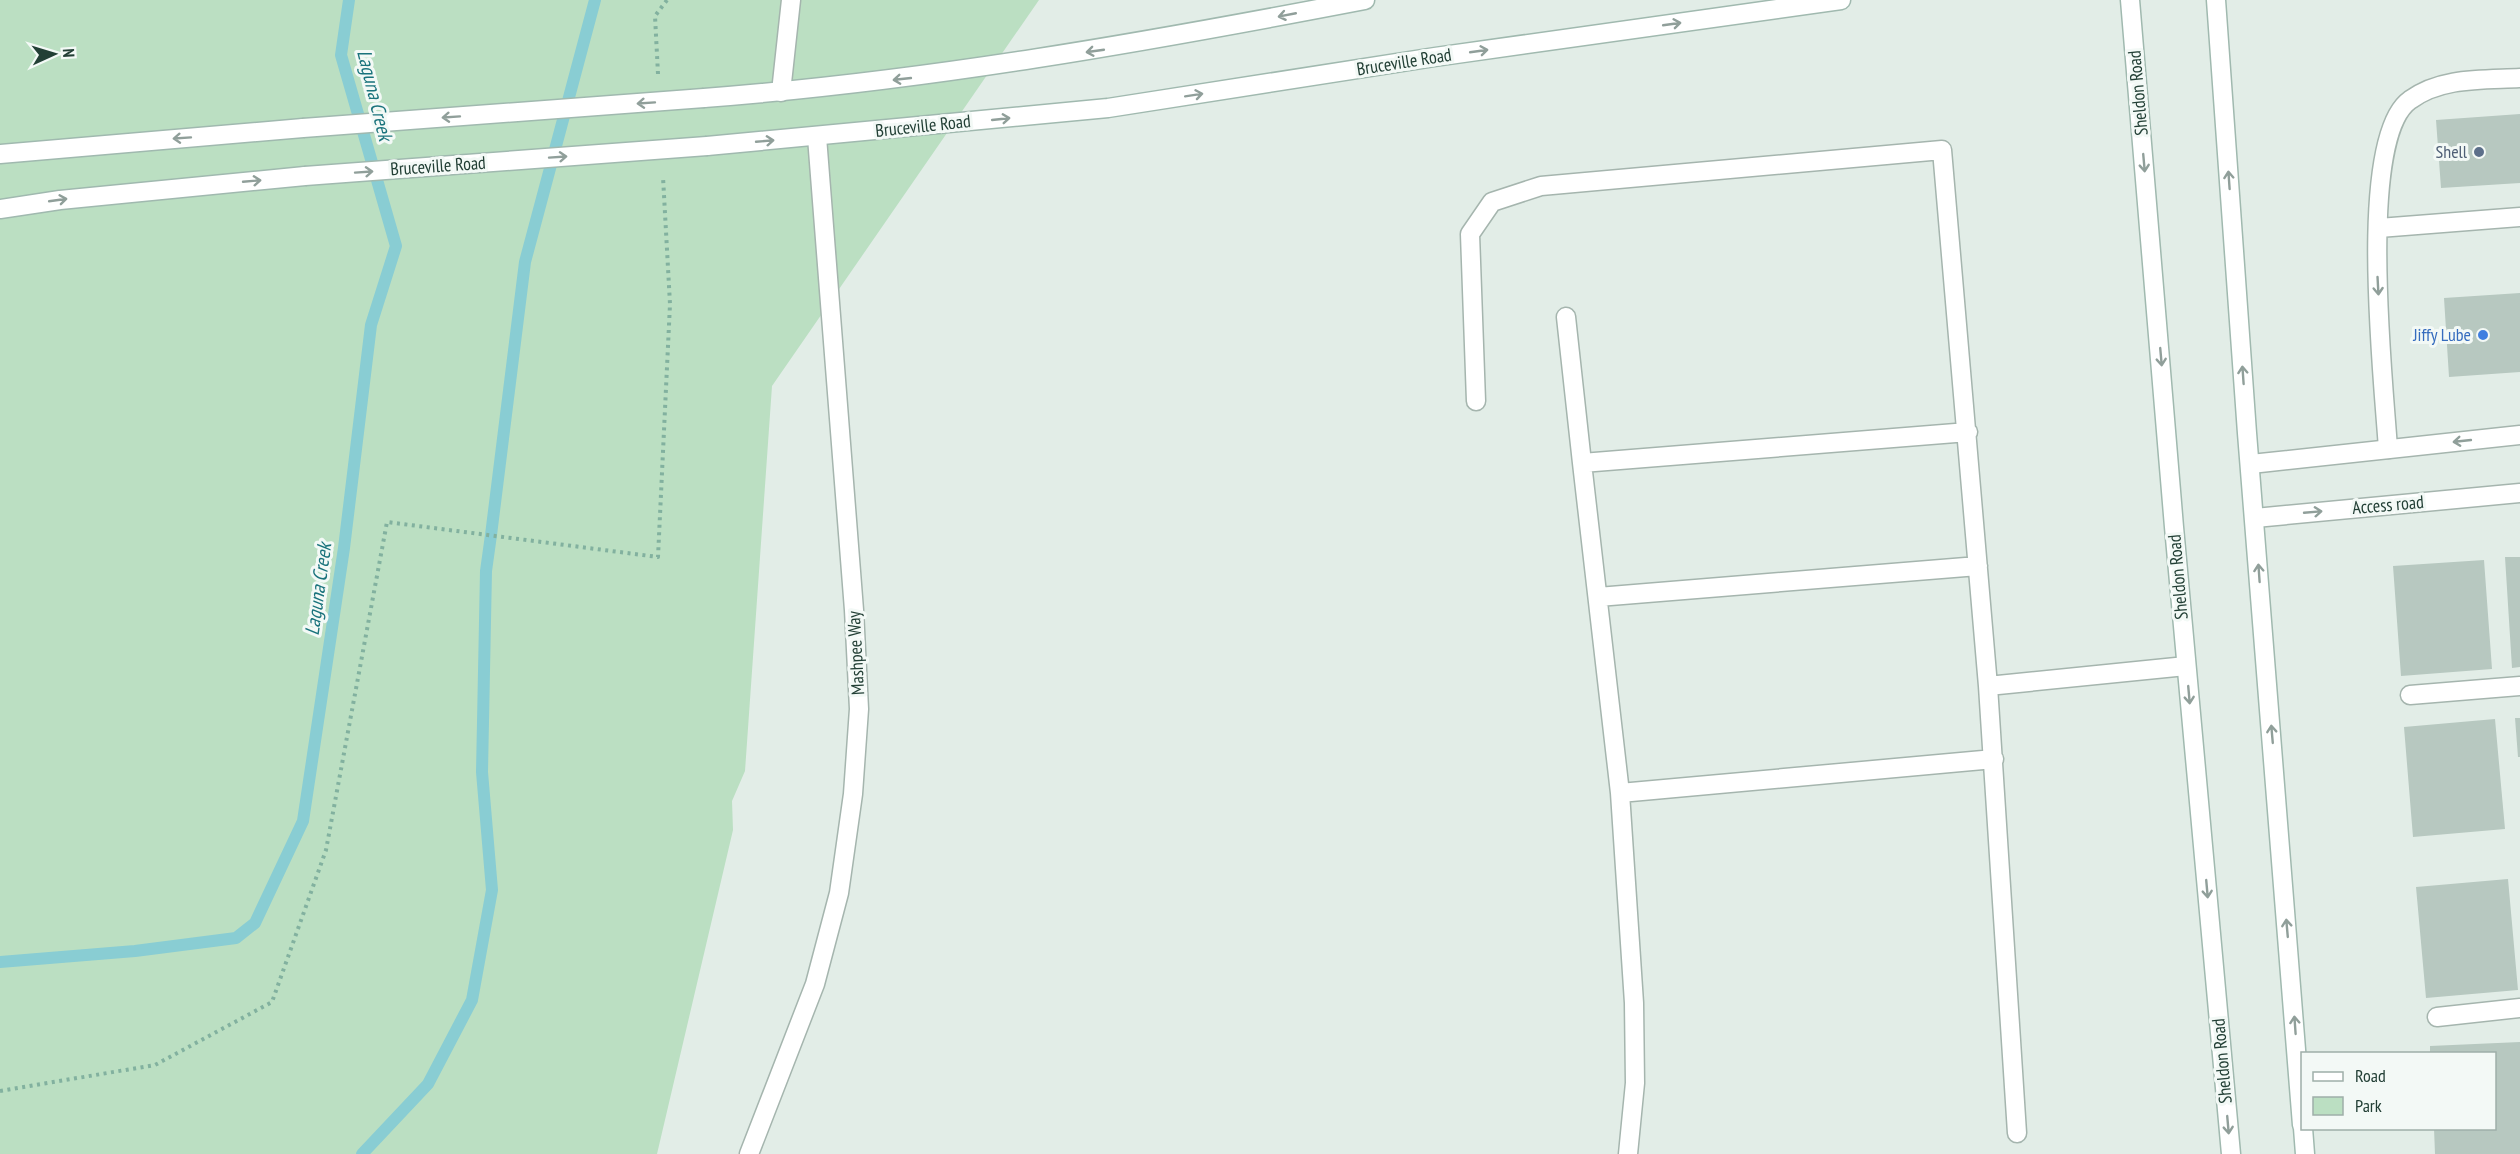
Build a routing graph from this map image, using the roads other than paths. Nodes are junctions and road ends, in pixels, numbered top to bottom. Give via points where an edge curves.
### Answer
1 (791, 0) edge
2 (1365, 0) edge
3 (1841, 0) edge
4 (2130, 0) edge
5 (2216, 0) edge
6 (2520, 78) edge
7 (782, 92) junction
8 (817, 137) junction
9 (0, 154) edge
10 (0, 209) edge
11 (2520, 217) edge
12 (2379, 228) junction
13 (1566, 317) dead end
14 (1476, 401) dead end
15 (1968, 432) junction
16 (2520, 435) edge
17 (2388, 449) junction
18 (1582, 463) junction
19 (2251, 464) junction
20 (2520, 493) edge
21 (2255, 518) junction
22 (1978, 566) junction
23 (1598, 597) junction
24 (2186, 666) junction
25 (1988, 686) junction
26 (2520, 686) edge
27 (2410, 695) dead end
28 (1994, 759) junction
29 (1620, 793) junction
30 (2520, 1008) edge
31 (2437, 1017) dead end
32 (2301, 1102) edge
33 (2303, 1130) edge
34 (2017, 1133) dead end
35 (750, 1154) edge
36 (1628, 1154) edge
37 (2231, 1154) edge
38 (2305, 1154) edge

1 - 7 main road
2 -> 7 main road via 1119,47 912,78
8 -> 3 main road, Bruceville Road via 1108,108
4 -> 24 main road, Sheldon Road
19 -> 5 main road
6 - 12 main road via 2441,84 2408,101 2391,129 2381,164
7 -> 9 main road, bridge
10 -> 8 main road, Bruceville Road, bridge via 305,176
8 - 35 main road, Mashpee Way via 859,709 853,794 839,893 816,984
11 - 12 main road
12 -> 17 main road via 2377,269
13 - 18 main road
14 - 15 main road via 1470,234 1492,202 1541,186 1942,150
15 - 18 main road
15 - 22 main road
16 -> 17 main road
17 - 19 main road
18 - 23 main road
19 - 21 main road
21 -> 20 main road, Access road
32 -> 21 main road
22 - 23 main road
22 - 25 main road
23 - 29 main road
24 - 25 main road
24 -> 37 main road, Sheldon Road
25 - 28 main road
26 - 27 main road
28 - 29 main road
28 - 34 main road
29 - 36 main road via 1634,1002 1635,1083
30 - 31 main road
33 - 38 main road

